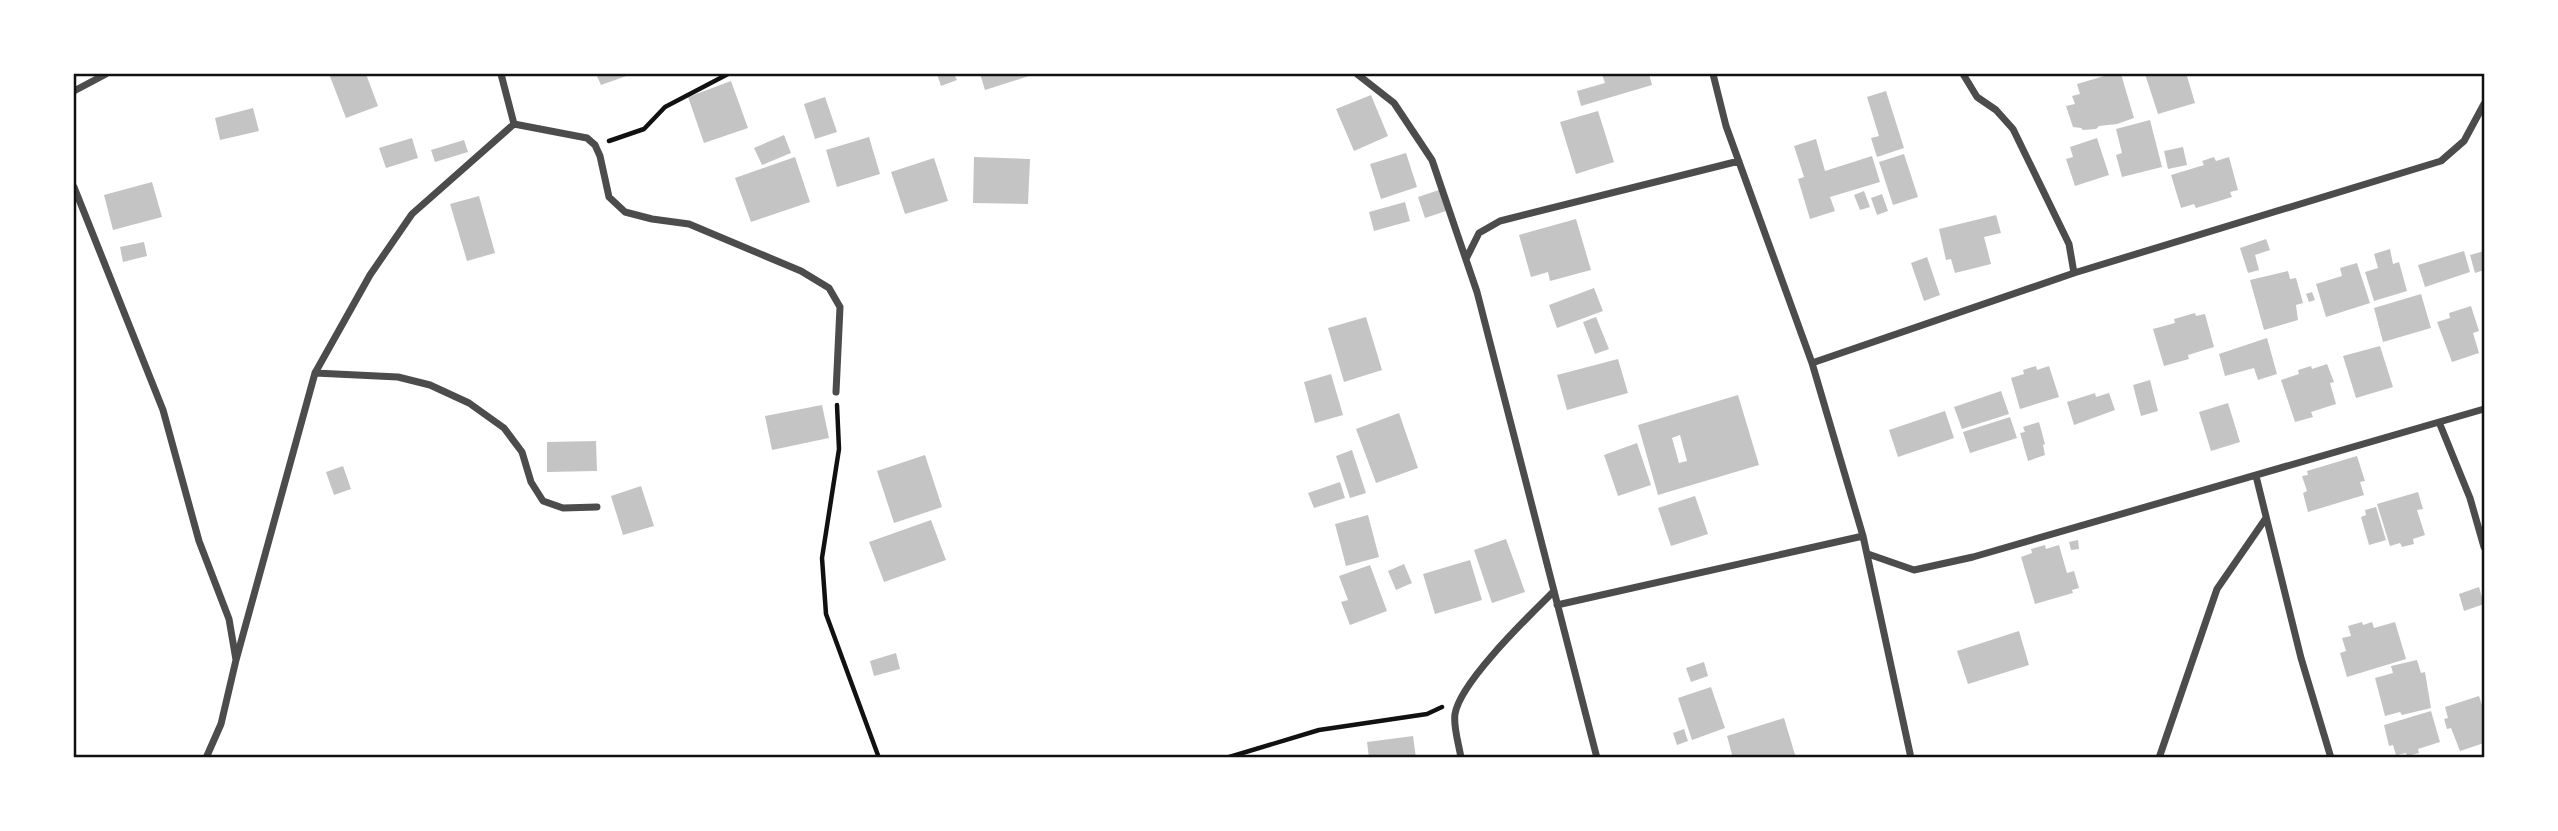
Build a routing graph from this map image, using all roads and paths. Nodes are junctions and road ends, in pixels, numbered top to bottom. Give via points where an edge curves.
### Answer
1 (106, 74) edge
2 (501, 74) edge
3 (728, 74) edge
4 (1357, 74) edge
5 (1713, 74) edge
6 (1963, 74) edge
7 (74, 91) edge
8 (2484, 104) edge
9 (514, 124) junction
10 (595, 145) junction
11 (1739, 161) junction
12 (74, 187) edge
13 (1466, 260) junction
14 (2074, 273) junction
15 (1812, 363) junction
16 (315, 373) junction
17 (836, 392) joint
18 (2484, 409) edge
19 (2439, 422) junction
20 (2256, 476) junction
21 (597, 507) dead end
22 (2266, 518) junction
23 (1863, 536) junction
24 (2484, 547) edge
25 (1868, 554) junction
26 (1554, 591) junction
27 (1557, 606) junction
28 (236, 660) junction
29 (1458, 699) junction
30 (206, 758) edge
31 (879, 758) edge
32 (1226, 758) edge
33 (1461, 758) edge
34 (1597, 758) edge
35 (1911, 758) edge
36 (2159, 758) edge
37 (2331, 758) edge

1 - 7 street
2 - 9 street
3 - 10 path via 665,107 644,129
4 - 13 street via 1394,103 1432,160
5 - 11 street
6 - 14 street via 1977,97 2013,129 2068,244
8 - 14 street via 2464,141 2441,161
9 - 10 street via 587,138
9 - 16 street via 412,214 370,275
10 - 17 street via 609,197 625,212 689,224 802,271 829,288 840,307
11 - 13 street via 1500,221 1479,233
11 - 15 street
12 - 28 street via 163,410 199,541 229,619
13 - 26 street
14 - 15 street
15 - 23 street
16 - 21 street via 398,377 469,403 505,428 522,453 542,501 563,508
16 - 28 street
17 - 31 path via 839,449 822,558 826,614
18 - 19 street
19 - 20 street
19 - 24 street
20 - 22 street
20 - 25 street via 1914,570
22 - 36 street via 2217,589
22 - 37 street
23 - 25 street
23 - 27 street
25 - 35 street
26 - 27 street
26 - 29 street
27 - 34 street
28 - 30 street via 221,724
29 - 32 path via 1427,714 1319,730
29 - 33 street via 1454,717

